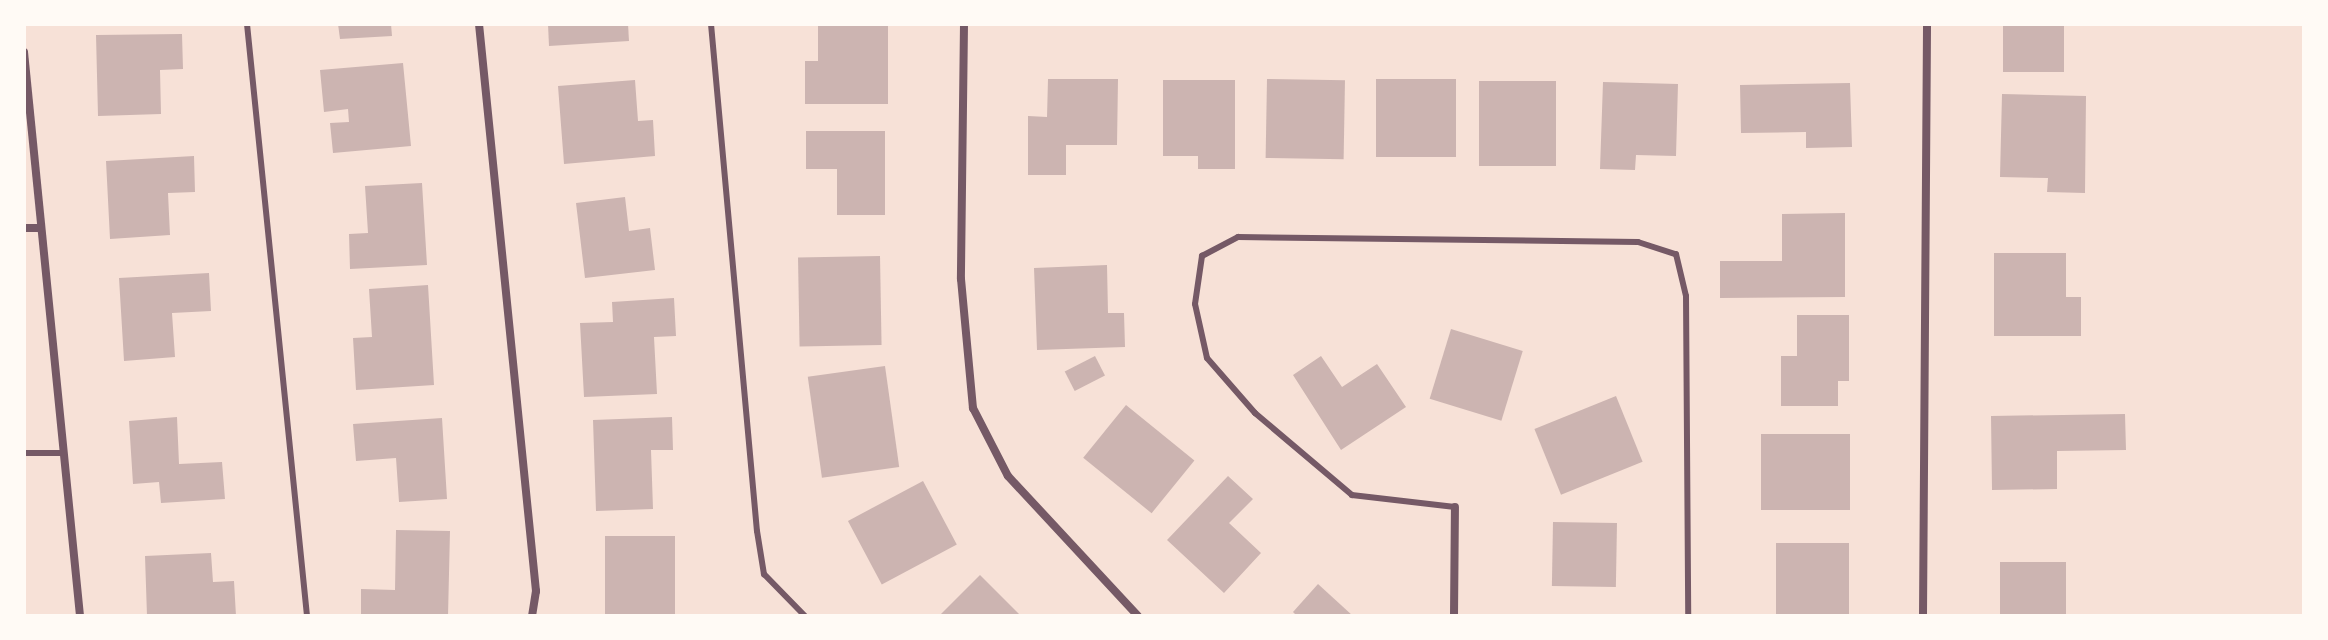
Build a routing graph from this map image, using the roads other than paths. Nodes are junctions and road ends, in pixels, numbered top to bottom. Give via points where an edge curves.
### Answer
1 (247, 24) edge
2 (479, 24) edge
3 (711, 24) edge
4 (964, 24) edge
5 (1927, 24) edge
6 (24, 52) edge
7 (24, 228) edge
8 (41, 228) junction
9 (24, 453) edge
10 (64, 453) junction
11 (1455, 507) joint
12 (80, 616) edge
13 (307, 616) edge
14 (532, 616) edge
15 (805, 616) edge
16 (1138, 616) edge
17 (1454, 616) edge
18 (1688, 616) edge
19 (1923, 616) edge

1 - 13 lane
2 - 14 street via 536,591
3 - 15 lane via 757,531 764,574
4 - 16 street via 961,279 973,408 1008,476
5 - 19 street
6 - 8 street
7 - 8 street
8 - 10 street
9 - 10 lane
10 - 12 street
11 - 17 street
11 - 18 lane via 1352,495 1255,413 1207,358 1195,304 1202,256 1238,237 1638,242 1676,254 1686,296

